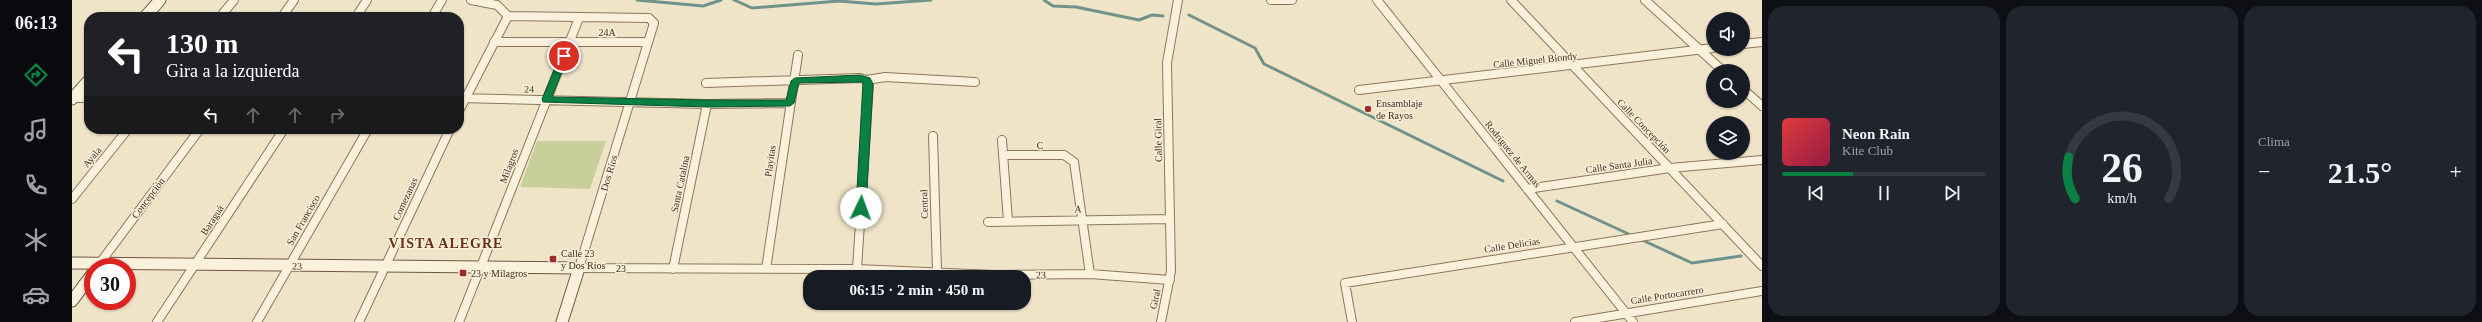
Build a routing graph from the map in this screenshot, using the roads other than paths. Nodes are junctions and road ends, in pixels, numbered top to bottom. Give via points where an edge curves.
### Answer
1 (160, 0) edge
2 (234, 0) edge
3 (294, 0) edge
4 (368, 0) edge
5 (442, 0) edge
6 (472, 0) edge
7 (1178, 0) edge
8 (1271, 0) edge
9 (1292, 0) edge
10 (1377, 0) edge
11 (1511, 0) edge
12 (1645, 0) edge
13 (149, 12) edge
14 (224, 12) edge
15 (286, 12) edge
16 (360, 12) edge
17 (435, 12) edge
18 (508, 16) junction
19 (579, 18) junction
20 (494, 42) junction
21 (570, 42) junction
22 (648, 42) junction
23 (1762, 42) edge
24 (1750, 43) edge
25 (1706, 49) edge
26 (1700, 50) junction
27 (798, 55) dead end
28 (1715, 64) edge
29 (1573, 66) junction
30 (1440, 80) junction
31 (795, 81) junction
32 (868, 82) junction
33 (975, 82) dead end
34 (706, 84) dead end
35 (84, 86) edge
36 (1359, 90) dead end
37 (464, 94) edge
38 (1750, 95) edge
39 (73, 98) edge
40 (84, 98) edge
41 (464, 98) edge
42 (546, 99) junction
43 (632, 101) junction
44 (790, 103) junction
45 (707, 104) junction
46 (1762, 106) edge
47 (124, 134) edge
48 (196, 134) edge
49 (281, 134) edge
50 (365, 134) edge
51 (448, 134) edge
52 (933, 136) dead end
53 (1002, 140) dead end
54 (1003, 155) junction
55 (1762, 160) edge
56 (1670, 168) junction
57 (1527, 189) junction
58 (72, 199) edge
59 (1169, 219) junction
60 (1083, 220) junction
61 (1008, 221) junction
62 (988, 222) dead end
63 (1723, 224) junction
64 (1572, 247) junction
65 (104, 258) edge
66 (72, 263) edge
67 (84, 265) edge
68 (195, 265) junction
69 (289, 265) junction
70 (1762, 266) edge
71 (136, 267) edge
72 (386, 267) junction
73 (482, 268) junction
74 (579, 268) junction
75 (673, 269) junction
76 (766, 269) junction
77 (857, 270) joint
78 (937, 270) edge
79 (1090, 274) junction
80 (1031, 275) edge
81 (1170, 280) junction
82 (84, 285) edge
83 (1762, 291) edge
84 (72, 301) edge
85 (1626, 313) junction
86 (158, 322) edge
87 (257, 322) edge
88 (359, 322) edge
89 (459, 322) edge
90 (562, 322) edge
91 (1162, 322) edge
92 (1352, 322) edge
93 (1576, 322) edge
94 (1633, 322) edge

1 - 13 street
2 - 14 street
3 - 15 street
4 - 16 street
5 - 17 street
6 - 18 street via 495,3 504,8
7 - 59 street, Calle Giral via 1167,63
8 - 9 street
10 - 30 street, Rodríguez de Armas
11 - 29 street, Calle Concepción
12 - 26 street
18 - 19 street
18 - 20 street
19 - 21 street, Milagros
19 - 22 street, Dos Ríos via 649,18 654,23
20 - 21 street, 24A
20 - 37 street
21 - 22 street, 24A
21 - 42 street, Milagros
22 - 43 street, Dos Ríos
23 - 24 street
25 - 26 street, Calle Miguel Biondy
26 - 28 street
26 - 29 street, Calle Miguel Biondy
27 - 31 street, Playitas
29 - 30 street, Calle Miguel Biondy
29 - 56 street, Calle Concepción
30 - 36 street, Calle Miguel Biondy
30 - 57 street, Rodríguez de Armas
31 - 32 street via 860,78
31 - 34 street
31 - 44 street, Playitas
32 - 33 street via 885,77
32 - 77 street
35 - 39 street
38 - 46 street
39 - 40 street
41 - 42 street, 24
42 - 43 street, 24
42 - 73 street, Milagros
43 - 45 street, 24
43 - 74 street, Dos Ríos
44 - 45 street, 24
44 - 76 street, Playitas
45 - 75 street, Santa Catalina
47 - 58 street, Ayala
48 - 65 street, Concepción
49 - 68 street, Baraguá
50 - 69 street, San Francisco
51 - 72 street, Comezanas
52 - 78 street, Central
53 - 54 street
54 - 60 street, C via 1064,155 1074,162
54 - 61 street
55 - 56 street, Calle Santa Julia
56 - 57 street, Calle Santa Julia
56 - 63 street, Calle Concepción
57 - 64 street, Rodríguez de Armas
59 - 60 street, A
59 - 81 street, Calle Giral
60 - 61 street, A
60 - 79 street
61 - 62 street, A
63 - 64 street, Calle Delicias
63 - 70 street, Calle Concepción
64 - 85 street, Rodríguez de Armas
64 - 92 street, Calle Delicias via 1344,282
66 - 67 street, 23
68 - 69 street, 23
68 - 71 street, 23
68 - 86 street, Baraguá
69 - 72 street, 23
69 - 87 street, San Francisco
72 - 73 street, 23
72 - 88 street, Comezanas
73 - 74 street, 23
73 - 89 street, Milagros
74 - 75 street, 23
74 - 90 street, Dos Ríos
75 - 76 street, 23
76 - 77 street, 23
79 - 80 street, 23
79 - 81 street, 23
81 - 91 street, Giral
82 - 84 street, Concepción
83 - 85 street, Calle Portocarrero
85 - 93 street, Calle Portocarrero
85 - 94 street, Rodríguez de Armas

